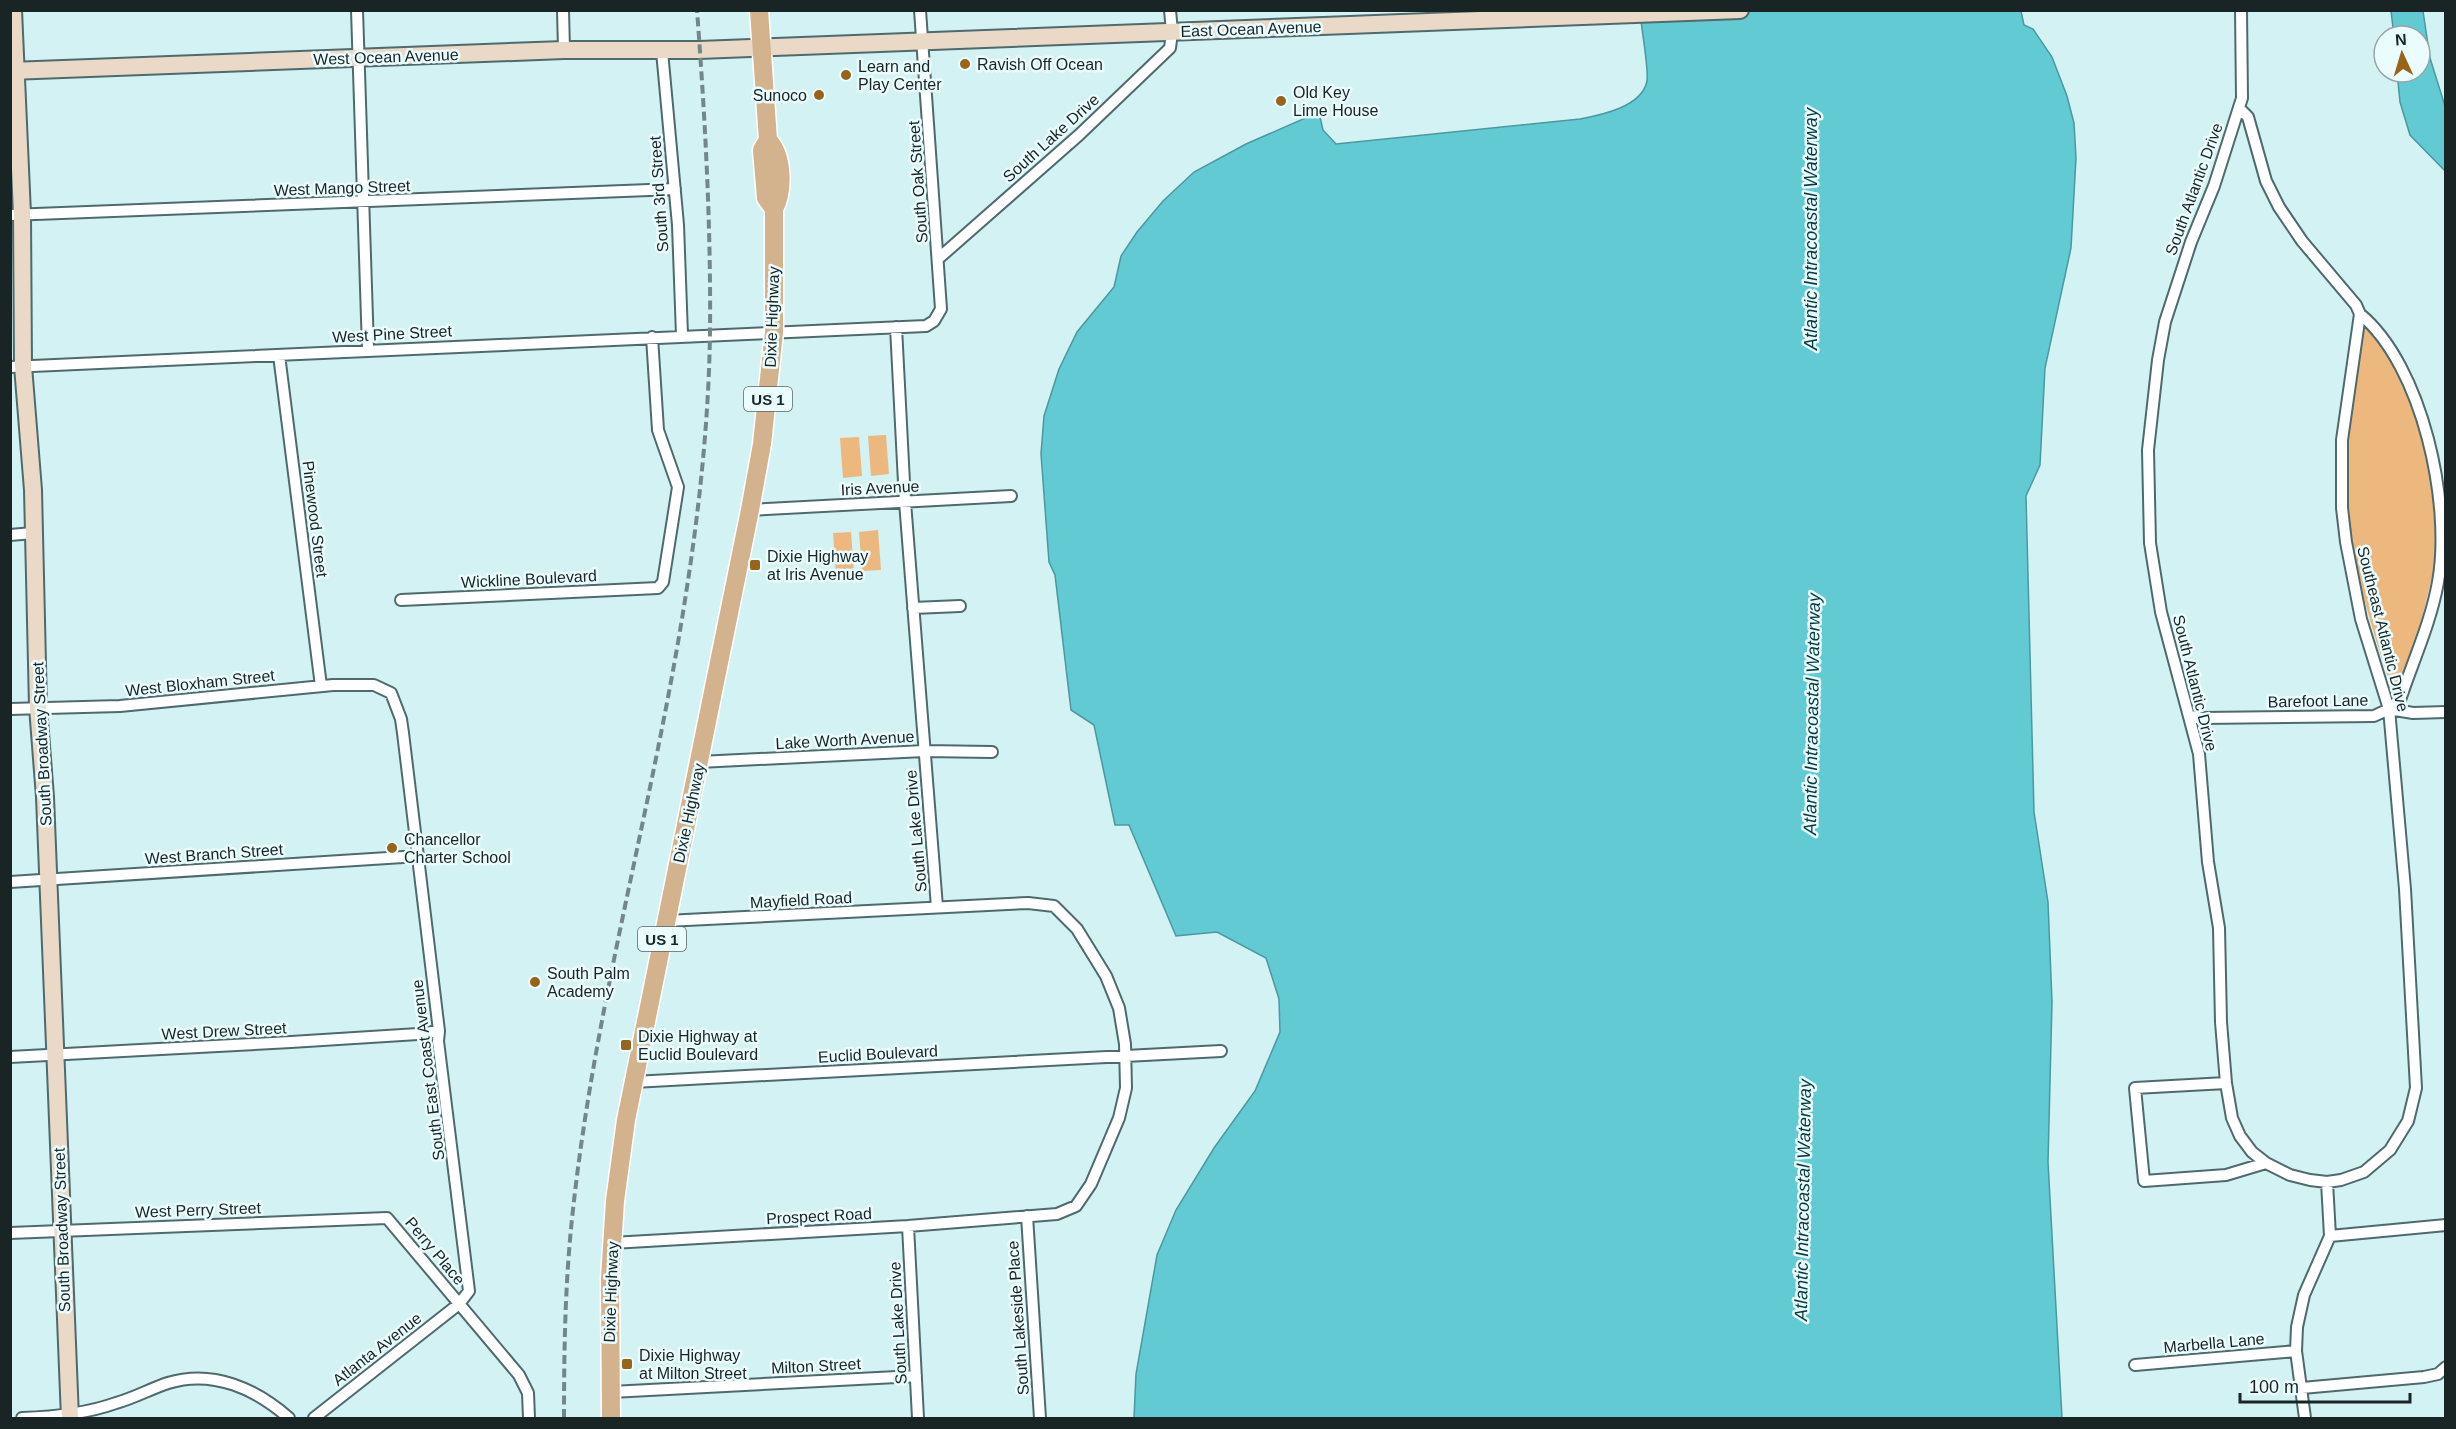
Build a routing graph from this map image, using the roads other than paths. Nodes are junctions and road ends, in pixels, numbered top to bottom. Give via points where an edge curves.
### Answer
1 (13, 10) edge
2 (357, 10) edge
3 (563, 10) edge
4 (759, 10) edge
5 (920, 10) edge
6 (1170, 10) edge
7 (1740, 10) edge
8 (2241, 10) edge
9 (1172, 32) junction
10 (922, 40) junction
11 (761, 47) junction
12 (564, 51) junction
13 (662, 51) junction
14 (358, 58) junction
15 (13, 71) edge
16 (2240, 109) junction
17 (675, 189) junction
18 (364, 202) junction
19 (16, 215) edge
20 (939, 258) junction
21 (2360, 314) junction
22 (896, 327) junction
23 (774, 332) junction
24 (682, 335) junction
25 (652, 337) junction
26 (368, 349) junction
27 (279, 355) junction
28 (17, 366) edge
29 (1011, 496) dead end
30 (905, 502) junction
31 (750, 510) junction
32 (33, 533) junction
33 (10, 535) edge
34 (401, 600) dead end
35 (960, 606) dead end
36 (913, 608) junction
37 (321, 686) junction
38 (391, 693) joint
39 (38, 707) junction
40 (10, 709) edge
41 (2389, 709) junction
42 (2445, 712) edge
43 (2190, 716) junction
44 (924, 751) junction
45 (992, 752) dead end
46 (699, 762) junction
47 (419, 856) junction
48 (48, 879) junction
49 (10, 882) edge
50 (937, 907) junction
51 (666, 921) junction
52 (440, 1031) junction
53 (1221, 1051) dead end
54 (56, 1056) junction
55 (1126, 1056) junction
56 (10, 1057) edge
57 (633, 1082) junction
58 (2226, 1083) junction
59 (2266, 1163) junction
60 (2327, 1182) junction
61 (1027, 1216) junction
62 (387, 1218) joint
63 (2445, 1225) edge
64 (909, 1226) junction
65 (62, 1230) junction
66 (10, 1233) edge
67 (2330, 1236) junction
68 (612, 1243) junction
69 (459, 1304) junction
70 (2296, 1351) junction
71 (2135, 1365) dead end
72 (2445, 1367) edge
73 (916, 1376) junction
74 (2302, 1388) junction
75 (611, 1392) junction
76 (70, 1417) edge
77 (22, 1419) edge
78 (289, 1419) edge
79 (314, 1419) edge
80 (529, 1419) edge
81 (611, 1419) edge
82 (918, 1419) edge
83 (1040, 1419) edge
84 (2305, 1419) edge

1 - 15 street, South Broadway Street
2 - 14 street
3 - 12 street
4 - 11 main road, Dixie Highway / US 1
5 - 10 street, South Oak Street
6 - 9 street
7 - 9 street, East Ocean Avenue
8 - 16 street, South Atlantic Drive
9 - 10 street, East Ocean Avenue
9 - 20 street, South Lake Drive via 1170,48 1079,135
10 - 11 street, East Ocean Avenue
10 - 20 street, South Oak Street
11 - 13 street, West Ocean Avenue
11 - 23 main road, Dixie Highway / US 1 via 768,140 762,150 766,198 774,209
12 - 13 street, West Ocean Avenue
12 - 14 street, West Ocean Avenue
13 - 17 street, South 3rd Street
14 - 15 street, West Ocean Avenue
14 - 18 street
15 - 19 street, South Broadway Street
16 - 21 street via 2248,117 2266,181 2279,207
16 - 43 street, South Atlantic Drive via 2165,322 2149,439 2148,507 2154,578
17 - 18 street, West Mango Street
17 - 24 street, South 3rd Street
18 - 19 street, West Mango Street
18 - 26 street
19 - 28 street, South Broadway Street
20 - 22 street, South Oak Street via 941,309 934,321 926,326
21 - 41 street, Southeast Atlantic Drive via 2342,440 2342,508 2361,620
21 - 41 street via 2386,344 2417,404 2429,439 2439,499 2439,581 2400,700
22 - 23 street, West Pine Street
22 - 30 street, South Lake Drive
23 - 24 street, West Pine Street
23 - 31 main road, Dixie Highway / US 1 via 762,444
24 - 25 street, West Pine Street
25 - 26 street, West Pine Street
25 - 34 street, Wickline Boulevard via 658,430 678,487 663,582 658,588
26 - 27 street, West Pine Street
27 - 28 street, West Pine Street
27 - 37 street, Pinewood Street
28 - 32 street, South Broadway Street via 33,490
29 - 30 street, Iris Avenue
30 - 31 street, Iris Avenue
30 - 36 street, South Lake Drive
31 - 46 main road, Dixie Highway / US 1
32 - 33 street
32 - 39 street, South Broadway Street
35 - 36 street
36 - 44 street, South Lake Drive
37 - 38 street, West Bloxham Street via 374,686
37 - 39 street, West Bloxham Street via 120,706
38 - 47 street, South East Coast Avenue via 402,719
39 - 40 street, West Bloxham Street
39 - 48 street, South Broadway Street
41 - 42 street, Barefoot Lane
41 - 43 street, Barefoot Lane via 2374,716
41 - 60 street, Southeast Atlantic Drive via 2405,889 2416,1088 2408,1121 2390,1150 2364,1172
43 - 58 street, South Atlantic Drive via 2199,754 2208,862 2219,928
44 - 45 street, Lake Worth Avenue
44 - 46 street, Lake Worth Avenue
44 - 50 street, South Lake Drive
46 - 51 main road, Dixie Highway / US 1
47 - 48 street, West Branch Street
47 - 52 street, South East Coast Avenue
48 - 49 street, West Branch Street
48 - 54 street, South Broadway Street
50 - 51 street, Mayfield Road
50 - 55 street, South Lake Drive via 1028,903 1053,906 1077,929 1106,976 1119,1008
51 - 57 main road, Dixie Highway / US 1
52 - 54 street, West Drew Street
52 - 69 street, South East Coast Avenue via 438,1041 469,1275 469,1291
53 - 55 street, Euclid Boulevard
54 - 56 street, West Drew Street
54 - 65 street, South Broadway Street
55 - 57 street, Euclid Boulevard
55 - 61 street, South Lake Drive via 1126,1088 1119,1118 1091,1184 1076,1206 1057,1214
57 - 68 main road, Dixie Highway / US 1
58 - 59 street, South Atlantic Drive via 2232,1118 2240,1136
58 - 59 street via 2134,1088 2144,1181 2226,1175
59 - 60 street, South Atlantic Drive via 2290,1175
60 - 67 street
61 - 64 street, Prospect Road
61 - 83 street, South Lakeside Place
62 - 65 street, West Perry Street
62 - 69 street, Perry Place
63 - 67 street
64 - 68 street, Prospect Road
64 - 73 street, South Lake Drive
65 - 66 street, West Perry Street
65 - 76 street, South Broadway Street
67 - 70 street via 2300,1309
68 - 75 main road, Dixie Highway / US 1
69 - 79 street, Atlanta Avenue
69 - 80 street via 519,1375 528,1393
70 - 71 street, Marbella Lane
70 - 74 street
72 - 74 street via 2438,1374 2424,1377
73 - 75 street, Milton Street
73 - 82 street, South Lake Drive
74 - 84 street
75 - 81 main road, Dixie Highway / US 1
76 - 77 street
76 - 78 street via 169,1383 204,1378 262,1396

